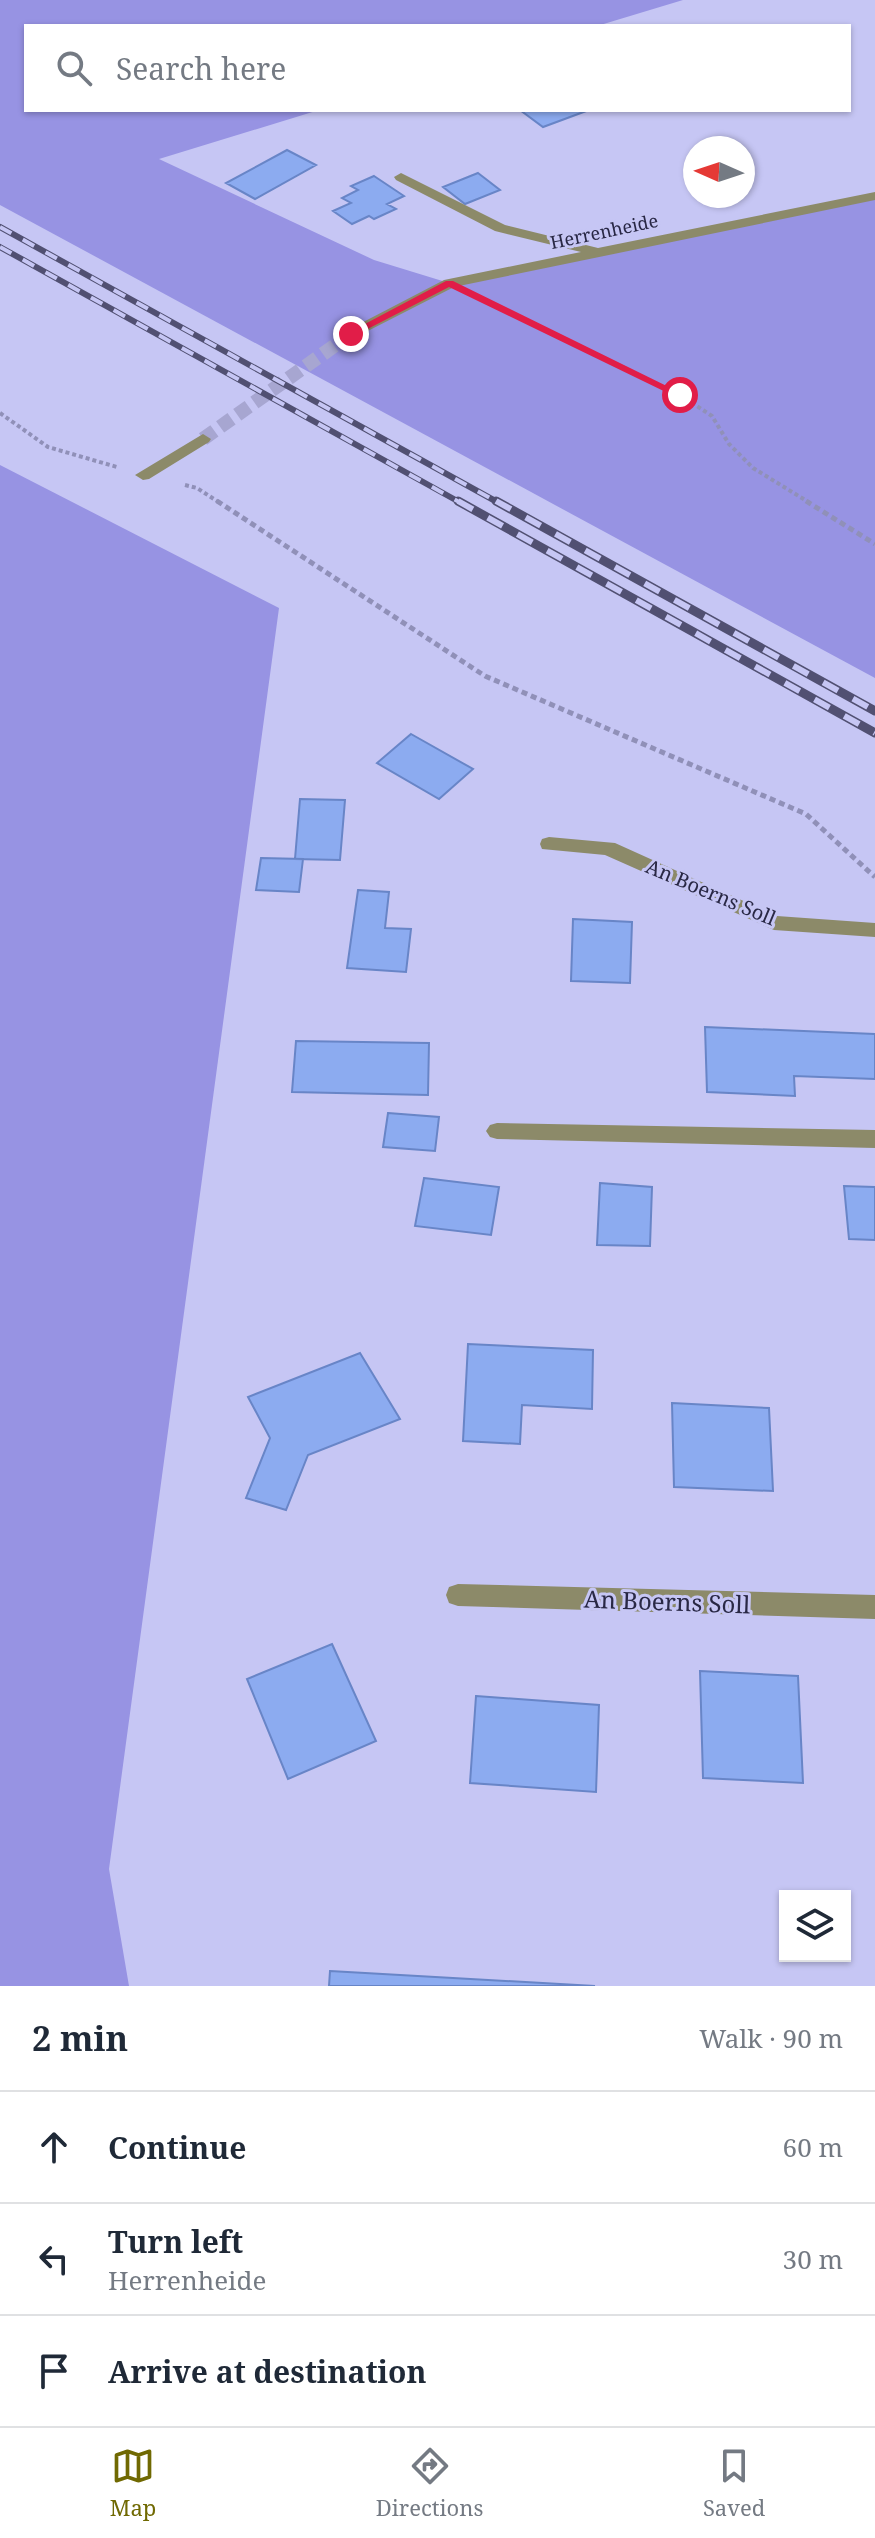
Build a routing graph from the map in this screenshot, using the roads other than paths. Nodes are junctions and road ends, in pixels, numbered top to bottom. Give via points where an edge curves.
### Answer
1 (401, 177) dead end
2 (875, 196) edge
3 (603, 252) junction
4 (351, 334) tunnel mouth
5 (203, 439) tunnel mouth
6 (143, 475) road end
7 (549, 844) dead end
8 (875, 930) edge
9 (497, 1131) dead end
10 (875, 1139) edge
11 (458, 1595) dead end
12 (875, 1607) edge

1 - 3 street via 500,228
2 - 3 street, Herrenheide
3 - 4 street, Herrenheide via 449,283
5 - 6 street
7 - 8 street, An Boerns Soll via 608,848 774,923
9 - 10 street
11 - 12 street, An Boerns Soll

